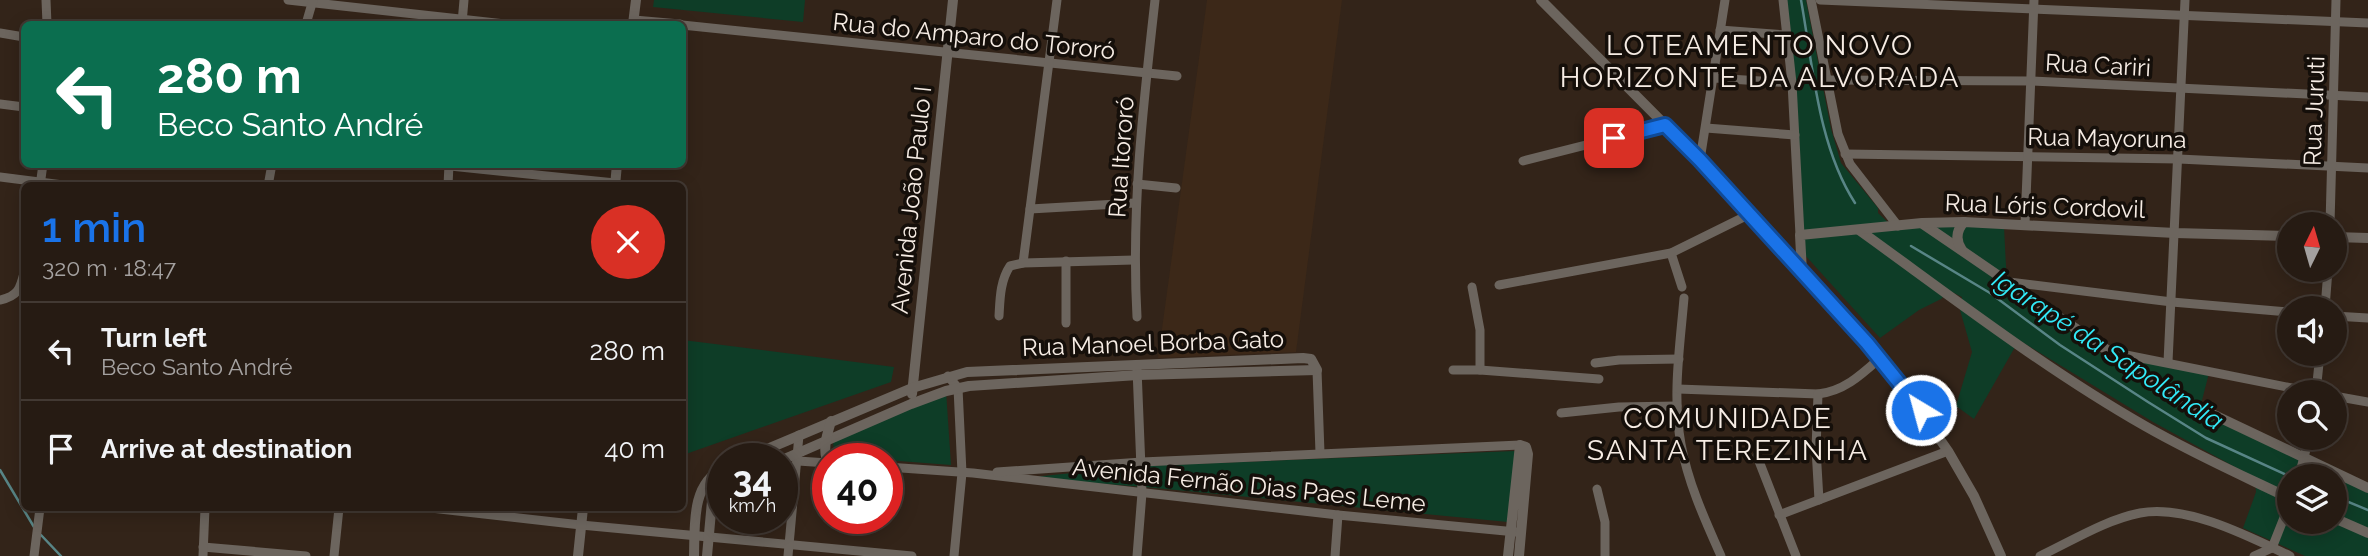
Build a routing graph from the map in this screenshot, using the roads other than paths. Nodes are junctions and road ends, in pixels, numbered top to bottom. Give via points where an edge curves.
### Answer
1 (46, 0) edge
2 (288, 0) edge
3 (464, 0) edge
4 (636, 0) edge
5 (953, 0) edge
6 (1057, 0) edge
7 (1155, 0) edge
8 (1541, 0) edge
9 (1725, 0) edge
10 (1783, 0) edge
11 (1811, 0) edge
12 (1820, 0) edge
13 (2185, 0) edge
14 (2336, 0) edge
15 (313, 1) edge
16 (2034, 5) edge
17 (2185, 14) junction
18 (47, 21) edge
19 (307, 21) edge
20 (455, 21) edge
21 (462, 21) edge
22 (634, 21) edge
23 (2336, 21) junction
24 (2368, 23) edge
25 (686, 26) edge
26 (1720, 30) junction
27 (0, 33) edge
28 (1786, 35) junction
29 (21, 36) edge
30 (947, 53) junction
31 (1051, 62) junction
32 (1147, 73) junction
33 (1177, 76) dead end
34 (1714, 78) junction
35 (1826, 80) junction
36 (2032, 81) junction
37 (1792, 83) junction
38 (2180, 89) junction
39 (2334, 95) junction
40 (2368, 97) edge
41 (0, 104) edge
42 (21, 107) edge
43 (1665, 125) junction
44 (1706, 128) junction
45 (1795, 135) junction
46 (1845, 154) junction
47 (2028, 156) junction
48 (2179, 159) junction
49 (1700, 160) junction
50 (1523, 161) dead end
51 (2332, 166) junction
52 (467, 168) edge
53 (2368, 168) edge
54 (0, 177) edge
55 (33, 182) edge
56 (597, 182) edge
57 (1137, 184) junction
58 (1177, 188) dead end
59 (1135, 204) junction
60 (1030, 209) junction
61 (2330, 212) edge
62 (1748, 215) junction
63 (1964, 222) junction
64 (1922, 223) junction
65 (2025, 225) junction
66 (1898, 226) junction
67 (1858, 230) junction
68 (2175, 233) junction
69 (1800, 235) junction
70 (2277, 236) edge
71 (2347, 238) edge
72 (2368, 239) edge
73 (1964, 252) junction
74 (1671, 253) junction
75 (1134, 260) junction
76 (1066, 261) junction
77 (1023, 263) junction
78 (1802, 272) junction
79 (2008, 282) junction
80 (21, 284) edge
81 (1499, 285) dead end
82 (2051, 286) junction
83 (1472, 287) dead end
84 (1682, 287) dead end
85 (1684, 298) dead end
86 (0, 300) edge
87 (2172, 302) junction
88 (2040, 304) junction
89 (2277, 311) edge
90 (999, 316) dead end
91 (1136, 317) dead end
92 (2347, 317) edge
93 (2368, 318) edge
94 (1066, 323) dead end
95 (2109, 351) junction
96 (1880, 358) junction
97 (1679, 359) junction
98 (2168, 362) junction
99 (1595, 363) dead end
100 (1137, 369) junction
101 (1317, 370) joint
102 (1453, 370) dead end
103 (1479, 370) junction
104 (948, 376) junction
105 (1600, 379) dead end
106 (2277, 384) edge
107 (912, 388) junction
108 (958, 388) junction
109 (1678, 389) junction
110 (1818, 394) junction
111 (2347, 398) edge
112 (2368, 402) edge
113 (911, 404) junction
114 (1677, 406) junction
115 (1561, 413) dead end
116 (831, 421) junction
117 (799, 435) junction
118 (826, 441) junction
119 (781, 443) edge
120 (1520, 445) joint
121 (1948, 451) junction
122 (1320, 453) junction
123 (1757, 456) dead end
124 (798, 457) junction
125 (812, 460) edge
126 (1142, 462) junction
127 (2297, 464) edge
128 (903, 468) edge
129 (962, 473) junction
130 (973, 473) junction
131 (707, 481) edge
132 (2347, 481) edge
133 (2368, 488) edge
134 (1597, 489) dead end
135 (2277, 492) edge
136 (1142, 493) junction
137 (1819, 500) junction
138 (40, 511) edge
139 (205, 511) edge
140 (339, 511) edge
141 (457, 511) edge
142 (583, 511) edge
143 (1338, 515) junction
144 (1779, 515) junction
145 (2347, 524) edge
146 (581, 525) junction
147 (1516, 532) junction
148 (2368, 533) edge
149 (708, 534) edge
150 (789, 534) edge
151 (2278, 534) edge
152 (694, 536) junction
153 (708, 537) junction
154 (788, 545) junction
155 (2273, 548) junction
156 (203, 552) edge
157 (34, 556) edge
158 (306, 556) edge
159 (334, 556) edge
160 (578, 556) edge
161 (694, 556) edge
162 (707, 556) edge
163 (788, 556) edge
164 (912, 556) edge
165 (954, 556) edge
166 (1137, 556) edge
167 (1335, 556) edge
168 (1508, 556) edge
169 (1519, 556) edge
170 (1605, 556) edge
171 (1721, 556) edge
172 (1796, 556) edge
173 (2001, 556) edge
174 (2040, 556) edge
175 (2254, 556) edge
176 (2290, 556) edge

1 - 18 street
2 - 15 street
3 - 21 street
4 - 22 street
5 - 30 street, Avenida João Paulo I
6 - 31 street
7 - 32 street, Rua Itororó
8 - 43 street
9 - 26 street
10 - 28 street
11 - 35 street
12 - 16 street
13 - 17 street
14 - 23 street, Rua Juruti
15 - 19 street
15 - 20 street
16 - 17 street
16 - 36 street
17 - 23 street
17 - 38 street
23 - 24 street
23 - 39 street, Rua Juruti
25 - 30 street, Rua do Amparo do Tororó
26 - 28 street
26 - 34 street
27 - 29 street
28 - 37 street
30 - 31 street, Rua do Amparo do Tororó
30 - 107 street, Avenida João Paulo I
31 - 32 street, Rua do Amparo do Tororó
31 - 60 street
32 - 33 street, Rua do Amparo do Tororó
32 - 57 street, Rua Itororó
34 - 37 street
34 - 44 street
35 - 36 street, Rua Cariri
35 - 46 street
36 - 38 street, Rua Cariri
36 - 47 street
37 - 45 street
38 - 39 street, Rua Cariri
38 - 48 street
39 - 40 street, Rua Cariri
39 - 51 street, Rua Juruti
41 - 42 street
43 - 49 street
43 - 50 street
44 - 45 street
44 - 49 street
45 - 69 street
46 - 47 street, Rua Mayoruna
46 - 66 street
47 - 48 street, Rua Mayoruna
47 - 65 street
48 - 51 street, Rua Mayoruna
48 - 68 street
49 - 62 street
51 - 53 street, Rua Mayoruna
51 - 61 street, Rua Juruti
52 - 56 street
54 - 55 street
57 - 58 street
57 - 59 street, Rua Itororó
59 - 60 street
59 - 75 street, Rua Itororó
60 - 77 street
62 - 74 street
62 - 78 street
63 - 64 street, Rua Lóris Cordovil
63 - 65 street, Rua Lóris Cordovil
63 - 73 street via 1957,239
64 - 66 street, Rua Lóris Cordovil
64 - 73 street
65 - 68 street, Rua Lóris Cordovil
66 - 67 street, Rua Lóris Cordovil
67 - 69 street, Rua Lóris Cordovil
67 - 135 street via 2042,361 2144,426
68 - 70 street, Rua Lóris Cordovil
68 - 87 street
69 - 78 street
71 - 72 street
73 - 79 street
74 - 81 street
74 - 84 street
75 - 76 street
75 - 91 street, Rua Itororó
76 - 77 street
76 - 94 street
77 - 90 street via 1010,266 1005,273
78 - 96 street
79 - 82 street
79 - 88 street
80 - 86 street via 14,296
82 - 87 street
82 - 88 street
83 - 103 street via 1480,330
85 - 97 street
87 - 89 street
87 - 98 street
88 - 95 street
92 - 93 street
95 - 98 street
95 - 127 street via 2149,380
96 - 110 street via 1844,386
96 - 121 street
97 - 99 street
97 - 109 street
98 - 106 street
100 - 101 street, Rua Manoel Borba Gato
100 - 104 street, Rua Manoel Borba Gato
100 - 108 street, Rua Manoel Borba Gato
100 - 126 street
101 - 122 street
102 - 103 street
103 - 105 street
104 - 107 street, Rua Manoel Borba Gato
104 - 108 street
107 - 113 street, Avenida João Paulo I
107 - 116 street, Rua Manoel Borba Gato
108 - 113 street, Rua Manoel Borba Gato
108 - 129 street
109 - 110 street
109 - 114 street
110 - 137 street
111 - 112 street
113 - 118 street, Rua Manoel Borba Gato
114 - 115 street
114 - 171 street via 1687,473
116 - 117 street, Rua Manoel Borba Gato
116 - 118 street
117 - 119 street, Rua Manoel Borba Gato
117 - 124 street
118 - 124 street, Rua Manoel Borba Gato
120 - 122 street, Avenida Fernão Dias Paes Leme
120 - 147 street via 1528,454
121 - 137 street
121 - 173 street
122 - 126 street, Avenida Fernão Dias Paes Leme
123 - 144 street
124 - 125 street
126 - 130 street, Avenida Fernão Dias Paes Leme
126 - 136 street
128 - 129 street, Avenida Fernão Dias Paes Leme
129 - 130 street, Avenida Fernão Dias Paes Leme
129 - 165 street
130 - 136 street, Avenida Fernão Dias Paes Leme
131 - 152 street via 702,486
132 - 133 street
134 - 170 street via 1605,522
136 - 143 street, Avenida Fernão Dias Paes Leme
136 - 166 street
137 - 144 street
138 - 157 street
139 - 156 street
140 - 159 street
141 - 146 street
142 - 146 street
143 - 147 street, Avenida Fernão Dias Paes Leme
143 - 167 street
144 - 172 street
145 - 148 street
146 - 152 street
146 - 160 street
147 - 168 street
147 - 169 street
149 - 153 street
150 - 154 street
151 - 155 street
152 - 153 street
152 - 161 street
153 - 154 street
153 - 162 street
154 - 163 street
154 - 164 street
155 - 174 street via 2202,519 2154,511 2119,519
155 - 175 street
155 - 176 street
156 - 158 street

